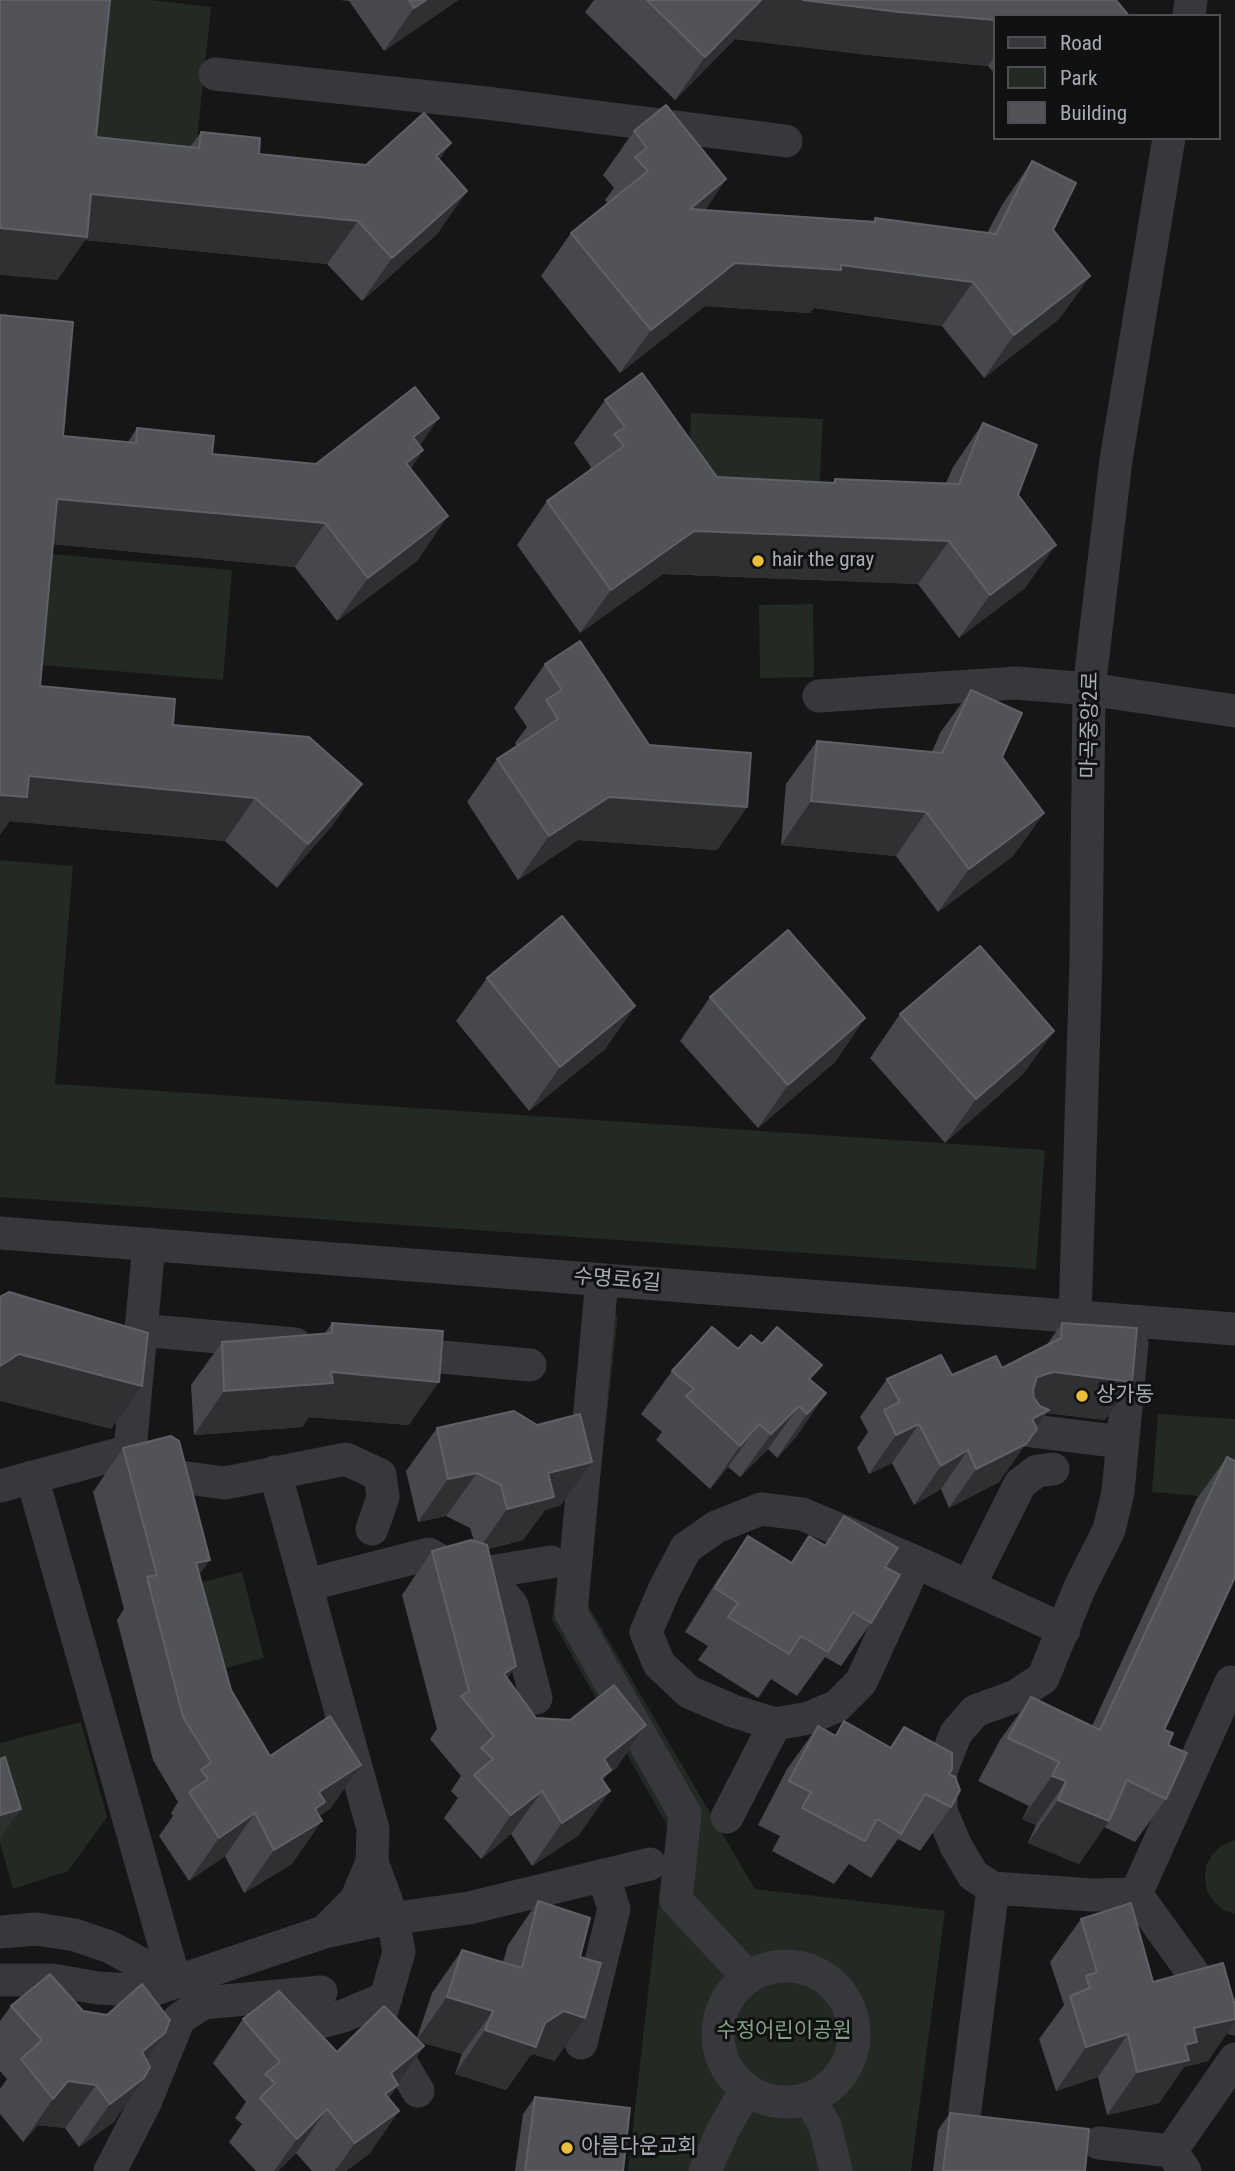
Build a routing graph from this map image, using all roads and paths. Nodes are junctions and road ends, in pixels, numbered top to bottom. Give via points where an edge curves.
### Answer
1 (215, 74) dead end
2 (1169, 140) edge
3 (786, 141) dead end
4 (1089, 689) junction
5 (819, 696) dead end
6 (1235, 711) edge
7 (0, 1233) edge
8 (149, 1244) junction
9 (602, 1280) junction
10 (1074, 1317) junction
11 (1135, 1320) junction
12 (1235, 1329) edge
13 (140, 1330) junction
14 (321, 1346) edge
15 (363, 1350) edge
16 (530, 1365) dead end
17 (1025, 1430) edge
18 (1122, 1442) junction
19 (130, 1451) junction
20 (1053, 1469) dead end
21 (275, 1472) junction
22 (32, 1477) junction
23 (0, 1486) edge
24 (372, 1528) dead end
25 (916, 1562) junction
26 (551, 1563) dead end
27 (484, 1573) junction
28 (307, 1585) junction
29 (969, 1586) junction
30 (1064, 1630) junction
31 (1235, 1684) edge
32 (536, 1698) dead end
33 (775, 1724) junction
34 (727, 1817) dead end
35 (372, 1862) junction
36 (650, 1864) dead end
37 (603, 1875) junction
38 (993, 1888) junction
39 (1136, 1894) junction
40 (393, 1919) junction
41 (0, 1932) edge
42 (324, 1932) junction
43 (748, 1977) junction
44 (0, 1980) edge
45 (175, 1982) junction
46 (321, 1992) dead end
47 (386, 1998) junction
48 (1235, 2019) edge
49 (283, 2032) edge
50 (581, 2043) edge
51 (1235, 2059) edge
52 (746, 2090) junction
53 (418, 2091) dead end
54 (810, 2098) junction
55 (965, 2110) dead end
56 (1099, 2143) dead end
57 (1178, 2161) edge
58 (110, 2171) edge
59 (705, 2171) edge
60 (836, 2171) edge

1 - 3 street
2 - 4 street, 마곡중앙2로 via 1116,460
4 - 5 street via 1016,684
4 - 6 street
4 - 10 street, 마곡중앙2로
7 - 8 street, 수명로6길
8 - 9 street, 수명로6길
8 - 13 street
9 - 10 street, 수명로6길
9 - 43 street via 571,1614 685,1814 676,1900
10 - 11 street, 수명로6길
11 - 12 street, 수명로6길
11 - 18 street
13 - 14 street
13 - 19 street
15 - 16 street
17 - 18 street
18 - 30 street via 1109,1530
19 - 21 street via 172,1476 225,1483
19 - 22 street
20 - 29 street via 1037,1471 1020,1484
21 - 24 street via 346,1459 380,1475 383,1497
21 - 28 street
22 - 23 street
22 - 45 street
25 - 29 street
25 - 33 street via 861,1682 837,1706 809,1718
25 - 33 street via 802,1514 761,1509 716,1527 686,1548 646,1632 659,1664 689,1692
26 - 27 street
27 - 28 street via 452,1568 429,1554
27 - 32 street via 512,1605
28 - 35 street via 373,1829
29 - 30 street
30 - 38 street via 1043,1678 1016,1696 975,1711 956,1733 941,1771 941,1811 956,1846 973,1875
31 - 39 street via 1231,1682
33 - 34 street
35 - 40 street
35 - 42 street via 356,1900
36 - 37 street
37 - 40 street via 469,1908
37 - 50 street via 614,1909
38 - 39 street
38 - 55 street
39 - 48 street via 1216,2005
40 - 42 street
40 - 47 street via 399,1952
41 - 45 street via 36,1929 75,1935 110,1947
42 - 45 street
43 - 52 street via 721,2011 717,2034 730,2075
43 - 54 street via 768,1968 813,1971 847,2002 854,2024 854,2047 846,2069 831,2087
44 - 45 street via 52,1980 149,1991
46 - 58 street via 203,2003 179,2019 144,2105
47 - 49 street via 343,2016
47 - 53 street via 378,2024
51 - 57 street
52 - 54 street via 766,2100 788,2103
52 - 59 street
54 - 60 street via 825,2126
56 - 57 street

